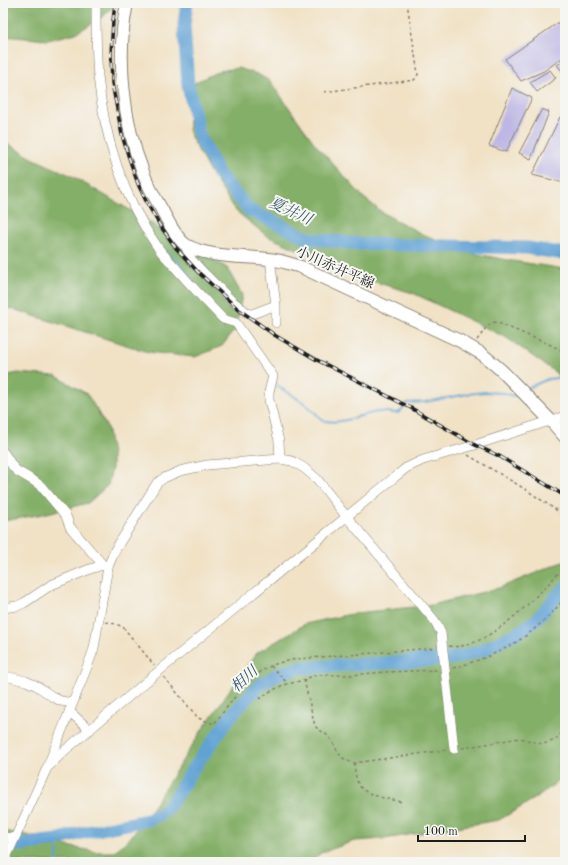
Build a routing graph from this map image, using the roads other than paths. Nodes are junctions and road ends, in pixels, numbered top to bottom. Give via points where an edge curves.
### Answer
1 (96, 3) edge
2 (127, 3) edge
3 (185, 244) junction
4 (270, 259) junction
5 (276, 306) junction
6 (276, 323) dead end
7 (565, 416) edge
8 (551, 421) junction
9 (565, 437) edge
10 (4, 453) edge
11 (280, 459) junction
12 (346, 516) junction
13 (106, 566) junction
14 (3, 608) edge
15 (3, 676) edge
16 (71, 707) junction
17 (90, 730) junction
18 (454, 750) road end
19 (47, 768) junction
20 (3, 837) edge
21 (15, 840) junction
22 (4, 862) edge

1 - 11 street via 101,100 119,172 132,202 160,250 223,319 236,324 273,376 269,400 279,441
2 - 3 main road, 小川赤井平線 via 122,45 122,80 133,141 154,197 168,223
3 - 4 main road, 小川赤井平線 via 215,254
3 - 5 street via 192,260 231,300 249,314
4 - 5 street
4 - 8 main road, 小川赤井平線 via 301,267 460,341 482,354 501,370
5 - 6 street
7 - 8 street
8 - 9 main road, 小川赤井平線
8 - 12 street via 424,460 406,468
10 - 13 street via 17,471 41,486 66,516 70,527
11 - 12 street via 292,461 317,479
11 - 13 street via 207,465 180,471 164,478 157,483
12 - 17 street
12 - 18 street via 435,621 442,647
13 - 14 street via 90,569 51,586 24,603
13 - 16 street via 92,652
15 - 16 street via 38,686
16 - 17 street
16 - 19 street
17 - 19 street
19 - 21 street
20 - 21 street
21 - 22 street

